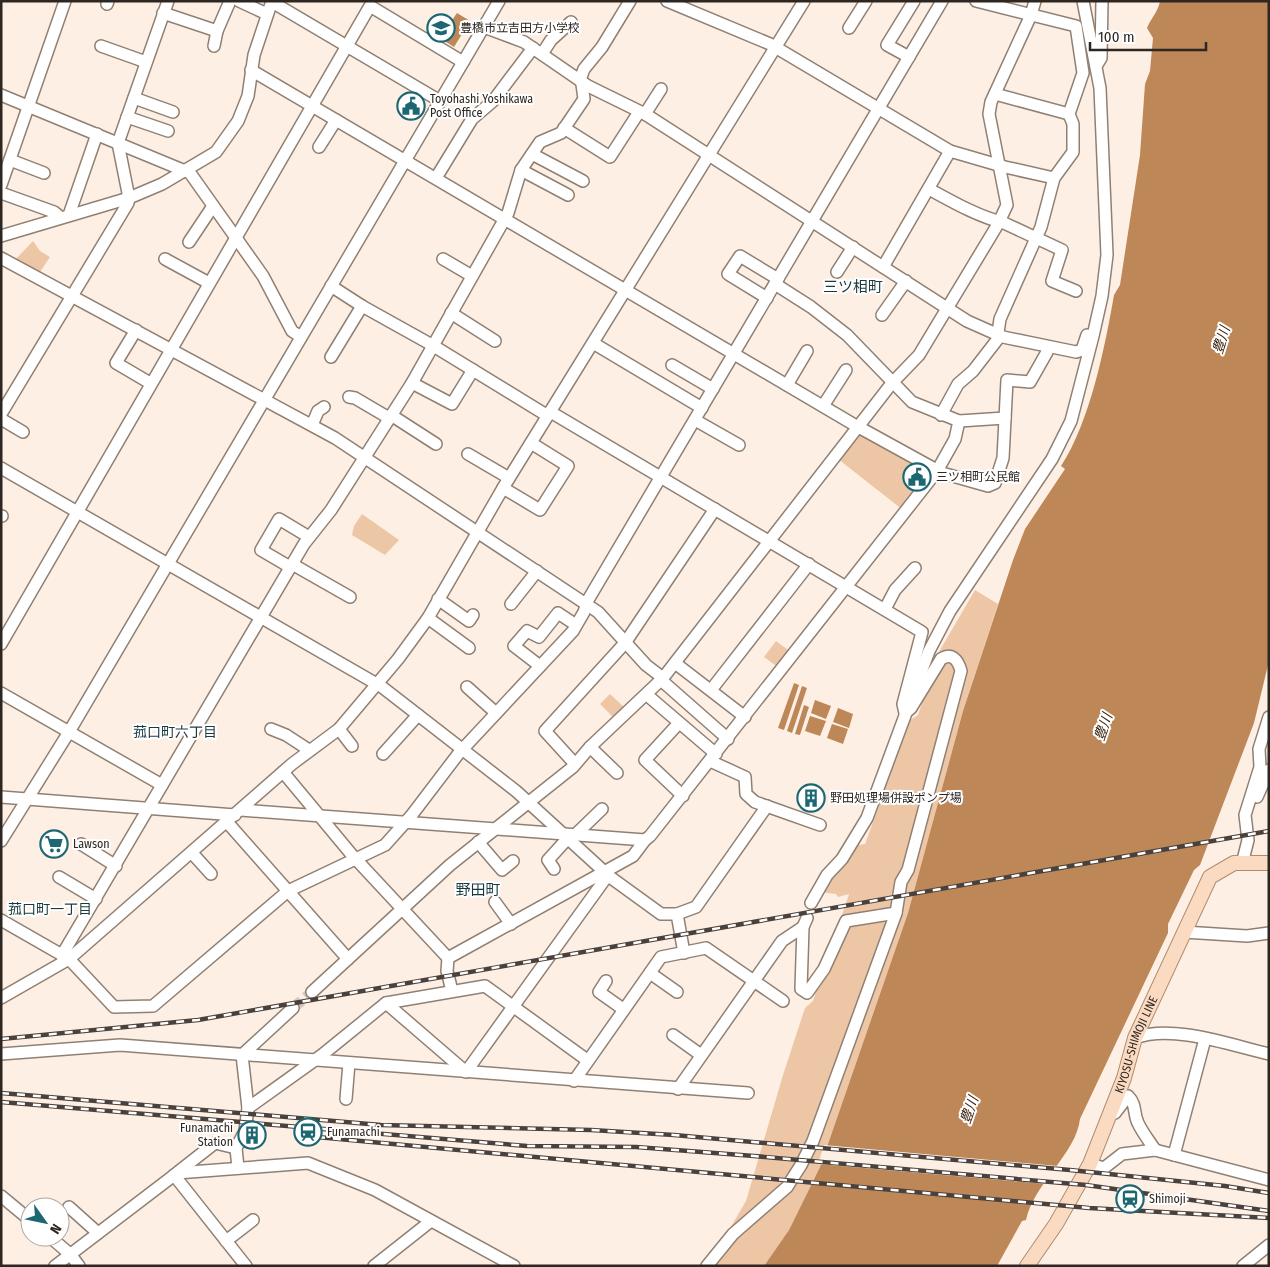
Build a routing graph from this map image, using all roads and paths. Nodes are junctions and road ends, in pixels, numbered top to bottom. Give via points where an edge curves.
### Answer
1 (65, 1) edge
2 (168, 1) edge
3 (230, 1) edge
4 (238, 1) edge
5 (499, 1) edge
6 (630, 1) edge
7 (667, 1) edge
8 (804, 1) edge
9 (866, 1) edge
10 (914, 1) edge
11 (942, 1) edge
12 (976, 1) edge
13 (1035, 1) edge
14 (1083, 1) edge
15 (1102, 1) edge
16 (272, 2) edge
17 (163, 13) junction
18 (267, 14) junction
19 (1031, 15) junction
20 (571, 22) dead end
21 (484, 27) junction
22 (849, 28) dead end
23 (218, 31) junction
24 (347, 45) junction
25 (100, 46) dead end
26 (214, 46) dead end
27 (775, 47) junction
28 (537, 51) junction
29 (909, 57) junction
30 (146, 62) junction
31 (463, 62) junction
32 (1096, 67) junction
33 (251, 70) junction
34 (582, 83) junction
35 (661, 89) dead end
36 (995, 94) junction
37 (1, 95) edge
38 (134, 98) junction
39 (440, 101) junction
40 (312, 106) junction
41 (28, 107) junction
42 (879, 108) junction
43 (173, 112) dead end
44 (642, 113) junction
45 (1069, 114) junction
46 (127, 117) junction
47 (336, 120) junction
48 (564, 128) junction
49 (168, 131) dead end
50 (96, 134) junction
51 (118, 142) junction
52 (320, 147) dead end
53 (950, 151) junction
54 (532, 154) junction
55 (709, 156) junction
56 (10, 160) junction
57 (405, 160) junction
58 (998, 165) junction
59 (521, 170) junction
60 (186, 171) junction
61 (44, 173) dead end
62 (436, 178) junction
63 (1054, 178) junction
64 (583, 180) dead end
65 (1, 185) edge
66 (929, 189) junction
67 (1, 193) edge
68 (568, 195) dead end
69 (129, 198) junction
70 (213, 206) junction
71 (64, 216) junction
72 (505, 219) junction
73 (812, 221) junction
74 (999, 221) junction
75 (1, 236) edge
76 (236, 237) junction
77 (1037, 238) junction
78 (189, 242) dead end
79 (853, 247) junction
80 (1, 258) edge
81 (165, 259) dead end
82 (444, 260) dead end
83 (883, 266) junction
84 (837, 272) dead end
85 (472, 276) junction
86 (906, 281) junction
87 (776, 282) junction
88 (209, 283) junction
89 (332, 286) junction
90 (626, 290) junction
91 (1076, 291) dead end
92 (72, 295) junction
93 (1102, 296) junction
94 (767, 298) junction
95 (362, 306) junction
96 (948, 308) junction
97 (451, 314) junction
98 (882, 315) dead end
99 (136, 330) junction
100 (997, 335) junction
101 (301, 337) junction
102 (495, 341) dead end
103 (593, 343) junction
104 (432, 345) junction
105 (1048, 346) junction
106 (171, 349) junction
107 (807, 351) dead end
108 (734, 354) junction
109 (331, 357) dead end
110 (672, 365) dead end
111 (473, 370) junction
112 (846, 370) dead end
113 (892, 382) junction
114 (150, 383) junction
115 (412, 383) junction
116 (787, 385) junction
117 (713, 389) junction
118 (6, 394) edge
119 (349, 397) dead end
120 (264, 399) junction
121 (823, 406) junction
122 (324, 407) dead end
123 (702, 408) junction
124 (550, 413) junction
125 (1, 414) edge
126 (941, 415) junction
127 (390, 417) junction
128 (1004, 418) junction
129 (1, 419) edge
130 (695, 420) junction
131 (959, 421) junction
132 (312, 425) junction
133 (858, 426) junction
134 (23, 432) dead end
135 (531, 443) junction
136 (436, 444) dead end
137 (739, 445) dead end
138 (468, 454) dead end
139 (365, 458) junction
140 (1, 468) edge
141 (937, 471) junction
142 (660, 479) junction
143 (506, 483) junction
144 (715, 510) junction
145 (77, 512) junction
146 (477, 531) junction
147 (309, 537) junction
148 (770, 542) junction
149 (168, 564) junction
150 (808, 564) junction
151 (291, 566) junction
152 (915, 568) dead end
153 (537, 571) junction
154 (847, 587) junction
155 (350, 597) dead end
156 (438, 599) junction
157 (510, 604) dead end
158 (587, 604) junction
159 (885, 609) junction
160 (473, 615) dead end
161 (260, 618) junction
162 (428, 618) junction
163 (576, 625) junction
164 (625, 643) junction
165 (1, 644) edge
166 (469, 648) dead end
167 (675, 663) junction
168 (540, 666) junction
169 (662, 679) junction
170 (377, 684) junction
171 (467, 688) dead end
172 (710, 690) junction
173 (1, 693) edge
174 (647, 694) junction
175 (496, 713) junction
176 (905, 713) junction
177 (418, 715) junction
178 (745, 717) junction
179 (1269, 717) edge
180 (679, 723) junction
181 (271, 728) dead end
182 (339, 728) junction
183 (69, 732) junction
184 (728, 738) junction
185 (352, 746) dead end
186 (590, 747) junction
187 (309, 750) junction
188 (462, 750) junction
189 (383, 754) dead end
190 (713, 757) junction
191 (575, 764) junction
192 (1269, 770) edge
193 (283, 772) junction
194 (617, 773) dead end
195 (162, 785) junction
196 (683, 796) junction
197 (1, 797) edge
198 (29, 799) junction
199 (528, 801) junction
200 (767, 806) junction
201 (149, 809) junction
202 (602, 809) dead end
203 (1245, 815) junction
204 (234, 816) junction
205 (318, 816) junction
206 (406, 822) junction
207 (820, 825) dead end
208 (494, 829) junction
209 (569, 836) junction
210 (645, 840) junction
211 (1, 841) edge
212 (478, 842) junction
213 (80, 844) dead end
214 (192, 853) junction
215 (356, 860) junction
216 (513, 862) dead end
217 (1269, 863) edge
218 (1242, 864) junction
219 (116, 866) junction
220 (554, 869) dead end
221 (211, 874) dead end
222 (606, 874) junction
223 (59, 877) dead end
224 (288, 891) junction
225 (96, 899) junction
226 (495, 902) dead end
227 (811, 903) dead end
228 (402, 910) junction
229 (896, 913) junction
230 (677, 914) junction
231 (1, 920) edge
232 (511, 924) junction
233 (1184, 932) junction
234 (1269, 932) edge
235 (684, 953) junction
236 (66, 957) junction
237 (448, 958) junction
238 (348, 959) junction
239 (650, 972) junction
240 (754, 980) junction
241 (606, 981) dead end
242 (452, 991) junction
243 (312, 992) tunnel mouth
244 (677, 992) dead end
245 (1, 998) edge
246 (783, 1001) dead end
247 (386, 1003) junction
248 (513, 1007) junction
249 (293, 1008) tunnel mouth
250 (623, 1009) junction
251 (673, 1035) dead end
252 (1134, 1038) junction
253 (1205, 1039) junction
254 (1, 1054) edge
255 (1269, 1054) edge
256 (242, 1055) junction
257 (701, 1055) junction
258 (314, 1060) junction
259 (588, 1060) junction
260 (349, 1063) junction
261 (466, 1072) junction
262 (574, 1080) junction
263 (678, 1089) junction
264 (748, 1093) dead end
265 (346, 1099) dead end
266 (248, 1108) junction
267 (1111, 1110) junction
268 (236, 1148) junction
269 (1155, 1150) junction
270 (1174, 1155) junction
271 (1090, 1164) junction
272 (238, 1168) junction
273 (176, 1174) junction
274 (1269, 1180) edge
275 (1, 1196) edge
276 (70, 1208) edge
277 (20, 1212) edge
278 (253, 1220) dead end
279 (431, 1221) junction
280 (98, 1233) junction
281 (226, 1241) junction
282 (1269, 1245) edge
283 (62, 1247) edge
284 (70, 1254) junction
285 (55, 1266) edge
286 (80, 1266) edge
287 (246, 1266) edge
288 (374, 1266) edge
289 (514, 1266) edge
290 (707, 1266) edge
291 (1027, 1266) edge
292 (1243, 1266) edge

1 - 41 street
2 - 17 street
3 - 23 street
4 - 18 street
5 - 21 street
6 - 34 street via 602,47 584,69
7 - 27 street
8 - 27 street
9 - 22 street
10 - 29 street via 887,45
11 - 29 street
12 - 19 street
13 - 19 street
14 - 32 street
15 - 32 street via 1101,58
16 - 18 street
16 - 24 street
17 - 23 street
17 - 30 street
18 - 33 street via 258,36
19 - 36 street
19 - 45 street via 1076,26 1083,74
20 - 28 street
21 - 28 street via 517,39
21 - 31 street
23 - 26 street
24 - 31 street via 370,6
24 - 39 street
24 - 40 street
25 - 30 street
27 - 42 street
27 - 55 street
28 - 34 street
28 - 62 street via 493,101 472,119
29 - 42 street
30 - 38 street
31 - 39 street
32 - 93 street via 1100,88 1107,234
33 - 40 street
33 - 60 street via 248,96 233,128 216,152
34 - 44 street
34 - 48 street via 584,99
35 - 44 street
36 - 45 street
36 - 58 street via 989,114
37 - 41 street
38 - 43 street
38 - 46 street
39 - 57 street
40 - 47 street
40 - 76 street
41 - 50 street
41 - 56 street
42 - 53 street
42 - 73 street
44 - 48 street via 610,157
44 - 55 street
45 - 63 street via 1073,124 1073,152
46 - 49 street
46 - 51 street
47 - 52 street
47 - 57 street
48 - 54 street via 561,133 540,142
50 - 51 street
50 - 71 street
51 - 60 street
51 - 69 street
53 - 58 street
53 - 66 street
54 - 59 street
54 - 64 street
55 - 73 street
55 - 90 street
56 - 61 street
56 - 65 street
57 - 62 street
57 - 89 street
58 - 63 street
58 - 74 street via 1007,205
59 - 68 street
59 - 72 street
60 - 69 street
60 - 70 street
62 - 72 street
63 - 77 street
66 - 74 street
66 - 83 street
67 - 71 street
69 - 71 street
69 - 92 street
70 - 76 street
70 - 78 street
71 - 75 street
72 - 85 street
72 - 90 street
73 - 79 street
73 - 87 street
74 - 77 street
74 - 96 street
76 - 88 street
76 - 101 street via 268,282 292,331
77 - 91 street via 1062,250 1052,281
77 - 100 street via 1000,319
79 - 83 street
79 - 84 street
80 - 92 street
81 - 88 street
82 - 85 street
83 - 86 street
85 - 97 street
86 - 96 street
86 - 98 street
87 - 94 street
87 - 94 street via 740,256 728,274
87 - 113 street via 847,335
88 - 106 street
89 - 95 street
89 - 101 street
90 - 103 street
90 - 108 street
92 - 99 street
92 - 118 street
93 - 105 street via 1096,304 1082,350 1076,352
93 - 176 street via 1071,421 1062,443 950,610 929,651
94 - 108 street
95 - 104 street
95 - 109 street
96 - 100 street
96 - 113 street via 918,355
97 - 102 street
97 - 104 street
99 - 106 street
99 - 114 street via 116,363
100 - 105 street
100 - 126 street via 990,351 958,384
101 - 120 street
103 - 123 street
103 - 124 street
104 - 111 street
104 - 115 street
105 - 128 street via 1030,382 1007,380 1007,412
106 - 114 street
106 - 120 street
107 - 116 street
108 - 116 street
108 - 117 street
110 - 117 street
111 - 115 street via 452,404
111 - 124 street via 544,413
112 - 121 street
113 - 126 street via 912,402
113 - 133 street
114 - 145 street
115 - 127 street
116 - 121 street
117 - 123 street
118 - 125 street
119 - 127 street
120 - 132 street
120 - 149 street
121 - 133 street
122 - 132 street via 318,411
123 - 130 street
124 - 135 street
124 - 142 street
126 - 131 street
127 - 136 street
127 - 139 street
128 - 131 street
128 - 141 street via 1003,458 995,483 988,486
129 - 134 street
130 - 137 street
130 - 142 street
131 - 141 street via 955,439
132 - 139 street
133 - 141 street
133 - 148 street
135 - 143 street
135 - 143 street via 568,466 540,510
138 - 143 street
139 - 146 street
139 - 147 street
140 - 145 street
141 - 154 street
142 - 144 street
142 - 158 street
143 - 146 street
144 - 148 street
144 - 164 street
145 - 149 street
145 - 165 street
146 - 153 street
146 - 156 street
147 - 151 street
147 - 151 street via 279,519 261,550
148 - 150 street
148 - 167 street
149 - 161 street
149 - 183 street
150 - 154 street
150 - 172 street
151 - 155 street
151 - 161 street
152 - 159 street via 895,590
153 - 157 street
153 - 158 street
154 - 159 street
154 - 178 street
156 - 160 street via 469,622
156 - 162 street
158 - 163 street
158 - 164 street
159 - 176 street via 922,632 903,704
161 - 170 street
161 - 195 street
162 - 166 street
162 - 170 street
163 - 168 street
163 - 168 street via 558,613 539,637 528,631 514,646
164 - 169 street
164 - 191 street via 545,730
167 - 169 street
167 - 172 street
168 - 175 street
169 - 174 street
169 - 184 street
170 - 177 street
170 - 182 street
171 - 175 street
172 - 178 street
173 - 183 street
174 - 180 street
174 - 186 street
175 - 188 street
176 - 227 street via 867,818
176 - 229 street via 940,659 946,655 958,661 962,671 908,870 901,882
177 - 188 street
177 - 189 street
178 - 184 street
179 - 203 street via 1259,749 1260,767
180 - 190 street
180 - 196 street via 645,760
181 - 187 street
182 - 185 street
182 - 187 street
183 - 195 street
183 - 198 street
184 - 190 street
186 - 191 street
186 - 194 street
187 - 193 street
188 - 199 street
188 - 206 street
190 - 196 street
190 - 200 street via 745,777 748,796
191 - 199 street
192 - 203 street via 1253,807
193 - 204 street
193 - 205 street
195 - 201 street
196 - 210 street
197 - 198 street
198 - 201 street
198 - 211 street
199 - 208 street
199 - 209 street
200 - 207 street
200 - 230 street via 696,907
201 - 204 street
201 - 219 street
202 - 209 street
203 - 218 street via 1248,840
204 - 205 street
204 - 214 street
204 - 224 street
205 - 206 street
205 - 215 street
206 - 208 street
206 - 215 street via 385,845
208 - 209 street
208 - 212 street
209 - 210 street
209 - 220 street via 548,860
209 - 222 street
210 - 222 street via 633,856
212 - 216 street via 502,870
212 - 228 street
213 - 219 street
214 - 221 street
214 - 236 street
215 - 224 street
215 - 228 street
217 - 218 main road, KIYOSU-SHIMOJI LINE
218 - 233 main road, KIYOSU-SHIMOJI LINE via 1234,864 1210,878
219 - 225 street
222 - 230 street via 661,914
222 - 232 street
222 - 248 street
223 - 225 street
224 - 236 street via 153,1006 114,1007
224 - 238 street
225 - 236 street
226 - 232 street
228 - 237 street
228 - 238 street
229 - 240 street via 846,921 824,969 807,993 801,989 805,922 785,937
229 - 290 street via 801,1166 782,1192 733,1234
230 - 235 street
231 - 236 street
232 - 237 street
233 - 234 street via 1247,936
233 - 252 main road, KIYOSU-SHIMOJI LINE
235 - 239 street via 661,957
235 - 240 street via 706,948
236 - 245 street
237 - 242 street via 447,971
238 - 243 street
239 - 244 street
239 - 250 street
240 - 246 street
240 - 257 street
241 - 250 street via 599,992
242 - 247 street
242 - 248 street via 485,986
247 - 258 street
247 - 261 street
248 - 259 street
248 - 261 street
249 - 256 street
250 - 259 street
251 - 257 street
252 - 253 street via 1166,1033
252 - 267 main road, KIYOSU-SHIMOJI LINE via 1124,1078
253 - 255 street
253 - 270 street
254 - 256 street via 120,1045
256 - 258 street
256 - 266 street
257 - 263 street
258 - 260 street
258 - 266 street
259 - 262 street
260 - 261 street
260 - 265 street
261 - 262 street
262 - 263 street
263 - 264 street
266 - 268 street via 245,1131
267 - 269 street via 1114,1113 1128,1096 1134,1104 1137,1122
267 - 271 main road, KIYOSU-SHIMOJI LINE
268 - 272 street
268 - 273 street via 216,1143
269 - 270 street
269 - 271 street via 1122,1154 1104,1168
270 - 274 street
271 - 291 main road, KIYOSU-SHIMOJI LINE via 1056,1224
272 - 273 street
272 - 279 street via 308,1163 375,1190
273 - 280 street
273 - 281 street
275 - 277 street
276 - 280 street
278 - 281 street
279 - 288 street
279 - 289 street
280 - 284 street
281 - 287 street
282 - 292 street
283 - 284 street
284 - 285 street
284 - 286 street

